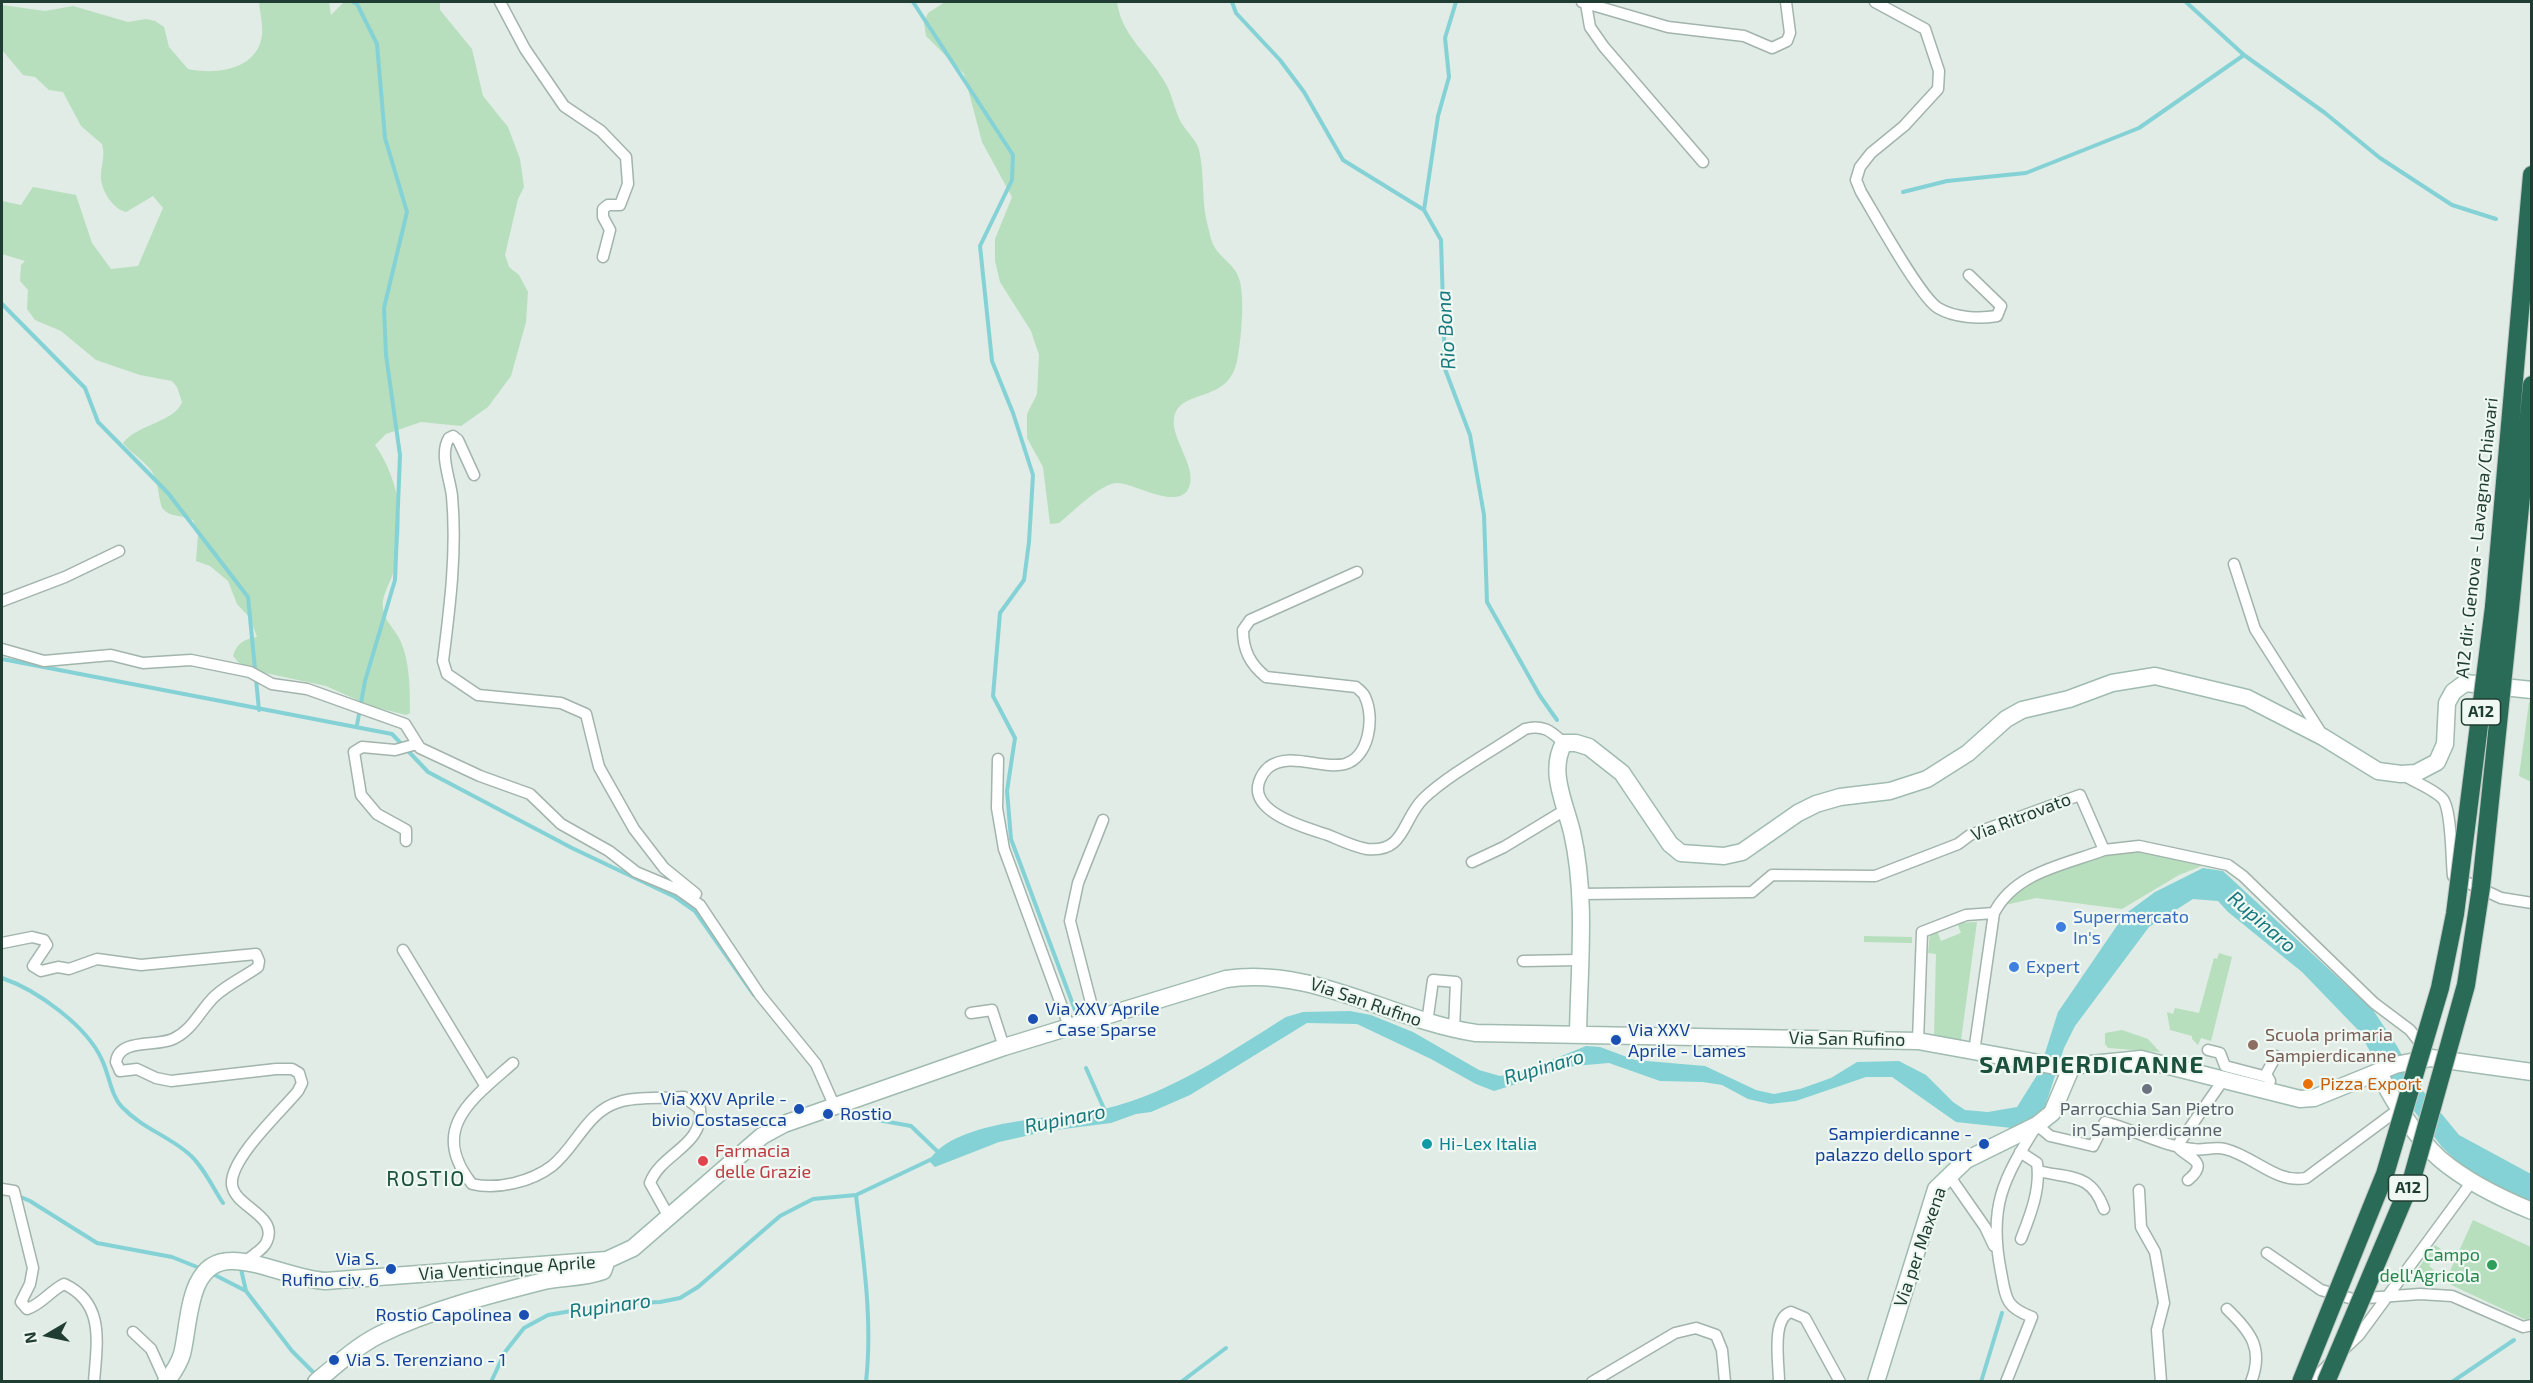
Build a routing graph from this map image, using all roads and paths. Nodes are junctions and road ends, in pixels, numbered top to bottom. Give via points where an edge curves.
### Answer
1 (500, 2) edge
2 (1786, 2) edge
3 (1875, 2) edge
4 (1584, 3) edge
5 (1703, 162) dead end
6 (2532, 175) edge
7 (603, 257) dead end
8 (1969, 275) dead end
9 (2532, 385) edge
10 (474, 475) dead end
11 (119, 551) dead end
12 (2234, 564) dead end
13 (1357, 572) dead end
14 (2, 602) edge
15 (2502, 607) junction
16 (2, 649) edge
17 (2532, 690) edge
18 (2323, 737) junction
19 (1564, 743) junction
20 (417, 744) junction
21 (998, 759) dead end
22 (2401, 774) junction
23 (1565, 810) junction
24 (1103, 820) dead end
25 (406, 841) dead end
26 (2104, 850) junction
27 (1472, 862) dead end
28 (1580, 894) junction
29 (2532, 903) edge
30 (700, 905) junction
31 (1994, 913) junction
32 (2, 943) edge
33 (403, 950) dead end
34 (1579, 960) junction
35 (1522, 961) dead end
36 (971, 1013) dead end
37 (1095, 1018) junction
38 (1427, 1023) junction
39 (1070, 1026) junction
40 (1454, 1030) junction
41 (1578, 1034) junction
42 (1918, 1041) junction
43 (1004, 1047) junction
44 (2208, 1050) dead end
45 (1974, 1052) junction
46 (2276, 1056) dead end
47 (2431, 1058) junction
48 (513, 1063) dead end
49 (2066, 1067) junction
50 (2532, 1072) edge
51 (2379, 1073) junction
52 (2224, 1079) junction
53 (486, 1087) junction
54 (834, 1104) junction
55 (2399, 1109) junction
56 (2037, 1125) junction
57 (2177, 1146) junction
58 (2020, 1152) junction
59 (2038, 1171) junction
60 (1948, 1174) junction
61 (2188, 1180) dead end
62 (2473, 1180) junction
63 (2, 1189) edge
64 (2139, 1190) dead end
65 (2104, 1209) dead end
66 (2532, 1211) edge
67 (669, 1217) junction
68 (2021, 1239) dead end
69 (1997, 1252) junction
70 (2267, 1253) dead end
71 (607, 1260) junction
72 (245, 1263) junction
73 (2388, 1296) junction
74 (2227, 1309) dead end
75 (2532, 1325) edge
76 (133, 1332) dead end
77 (323, 1379) edge
78 (94, 1382) edge
79 (166, 1382) edge
80 (1592, 1382) edge
81 (1725, 1382) edge
82 (1779, 1382) edge
83 (1840, 1382) edge
84 (1876, 1382) edge
85 (2006, 1382) edge
86 (2161, 1382) edge
87 (2251, 1382) edge
88 (2301, 1382) edge
89 (2311, 1382) edge
90 (2326, 1382) edge

1 - 7 street via 525,50 564,106 601,131 626,158 628,184 620,205 603,209 610,230
2 - 4 street via 1790,33 1787,41 1772,48 1744,36 1668,27
3 - 8 street via 1925,29 1939,71 1938,89 1904,126 1871,153 1856,180 1915,279 1937,307 1955,314 1997,316 2001,306
4 - 5 street via 1590,27 1604,47
6 - 15 highway, A12 dir. Genova - Lavagna/Chiavari / A12
9 - 15 highway, A12
10 - 30 street via 458,440 449,438 445,451 452,495 454,568 443,661 447,674 478,695 561,703 586,714 599,767 621,808 664,868 696,894
11 - 14 street
12 - 18 street via 2255,629
13 - 19 street via 1250,620 1243,630 1246,654 1266,677 1356,687 1365,696 1368,710 1366,746 1359,757 1344,764 1280,761 1269,766 1257,788 1263,803 1278,816 1362,848 1378,850 1398,840 1423,799 1525,729 1546,728
15 - 88 highway, A12 dir. Genova - Lavagna/Chiavari / A12, bridge via 2440,988 2385,1174
15 - 90 highway, A12, bridge via 2481,887 2466,985 2412,1179
16 - 20 street via 44,661 111,655 143,663 191,660 250,672 272,684 307,689 405,724
17 - 22 main road via 2465,683 2447,703 2445,744 2436,762 2416,773
18 - 19 main road via 2247,698 2155,676 2136,678 2022,710 2006,718 1968,753 1927,778 1890,791 1816,804 1742,852 1724,856 1681,853 1670,844 1622,773 1589,747
18 - 22 main road via 2378,771
19 - 23 main road via 1556,766
20 - 25 street via 395,750 362,747 354,752 361,795 377,814 406,830
20 - 30 street via 480,776 530,794 561,824 609,851 636,872 680,890
21 - 39 street via 998,808 1004,849
22 - 29 street via 2442,799 2450,813 2453,876 2501,898
23 - 27 street
23 - 28 main road via 1576,852
24 - 37 street via 1078,883 1070,921
26 - 28 street, Via Ritrovato via 2079,795 1970,835 1958,844 1875,876 1772,875 1752,892
26 - 31 street via 2025,878 2002,898
26 - 47 street via 2139,846 2228,865 2277,906 2374,1003 2410,1030
28 - 34 main road
30 - 54 street via 760,995 816,1064
31 - 42 street, Via San Rufino via 1966,915 1922,932
31 - 45 street
32 - 72 street via 32,937 44,940 45,950 33,966 41,971 69,969 98,959 141,965 256,954 258,967 212,998 187,1030 172,1040 126,1047 116,1062 120,1071 137,1069 171,1081 276,1069 299,1073 302,1083 298,1091 236,1166 232,1185 237,1195 265,1221 269,1232 267,1242
33 - 53 street
34 - 35 street
34 - 41 main road
36 - 43 street via 992,1010
37 - 38 main road, Via San Rufino via 1249,975 1309,982
37 - 39 main road, Via San Rufino
38 - 40 main road, Via San Rufino
38 - 40 street via 1433,980 1456,982
39 - 43 main road, Via San Rufino
40 - 41 main road, Via San Rufino
41 - 42 main road, Via San Rufino
42 - 45 main road, Via San Rufino
43 - 54 main road, Via San Rufino
44 - 46 street via 2220,1053 2225,1066 2269,1079 2266,1074
45 - 49 main road, Via San Rufino
47 - 50 main road, Via San Rufino
47 - 51 main road, Via San Rufino
48 - 53 street
49 - 52 main road, Via San Rufino via 2141,1059
49 - 56 main road, Via per Maxena via 2052,1113
51 - 52 main road, Via San Rufino via 2314,1098 2300,1099
51 - 55 main road
52 - 57 street
53 - 67 street via 471,1100 453,1134 461,1170 472,1184 485,1187 526,1178 552,1166 590,1120 618,1102 684,1097 693,1102 700,1109 700,1126 650,1183
54 - 67 main road, Via Venticinque Aprile via 762,1136
55 - 57 street via 2306,1178 2293,1180 2225,1149
55 - 62 main road via 2439,1158
56 - 57 street via 2050,1136 2093,1146 2105,1122
56 - 58 street
56 - 60 main road, Via per Maxena via 1966,1160
57 - 61 street via 2194,1158 2198,1166
58 - 59 street via 2037,1163
58 - 69 street via 1995,1215
59 - 65 street via 2087,1182 2099,1194
59 - 68 street via 2032,1211
60 - 69 street via 1985,1227
60 - 84 main road, Via per Maxena via 1936,1189
62 - 66 main road via 2499,1198
62 - 73 street
63 - 78 street via 14,1191 33,1268 21,1302 23,1307 37,1306 51,1290 64,1284 80,1292 91,1307 96,1329
64 - 86 street via 2141,1227 2155,1252 2164,1303 2157,1330
67 - 71 main road, Via Venticinque Aprile via 633,1248
69 - 85 street via 2007,1298 2014,1310 2032,1317
70 - 73 street via 2321,1290 2354,1299
71 - 72 main road, Via Venticinque Aprile via 325,1281 305,1280
71 - 77 main road via 603,1271 591,1275 547,1281 470,1300 377,1336
72 - 79 main road, Via Venticinque Aprile via 231,1261 205,1271 194,1291 181,1356
73 - 75 street via 2452,1296 2523,1327
73 - 89 street via 2359,1335
74 - 87 street via 2256,1345
76 - 79 street via 151,1349
80 - 81 street via 1675,1333 1696,1328 1716,1335 1722,1350
82 - 83 street via 1778,1326 1782,1317 1791,1312 1804,1318

